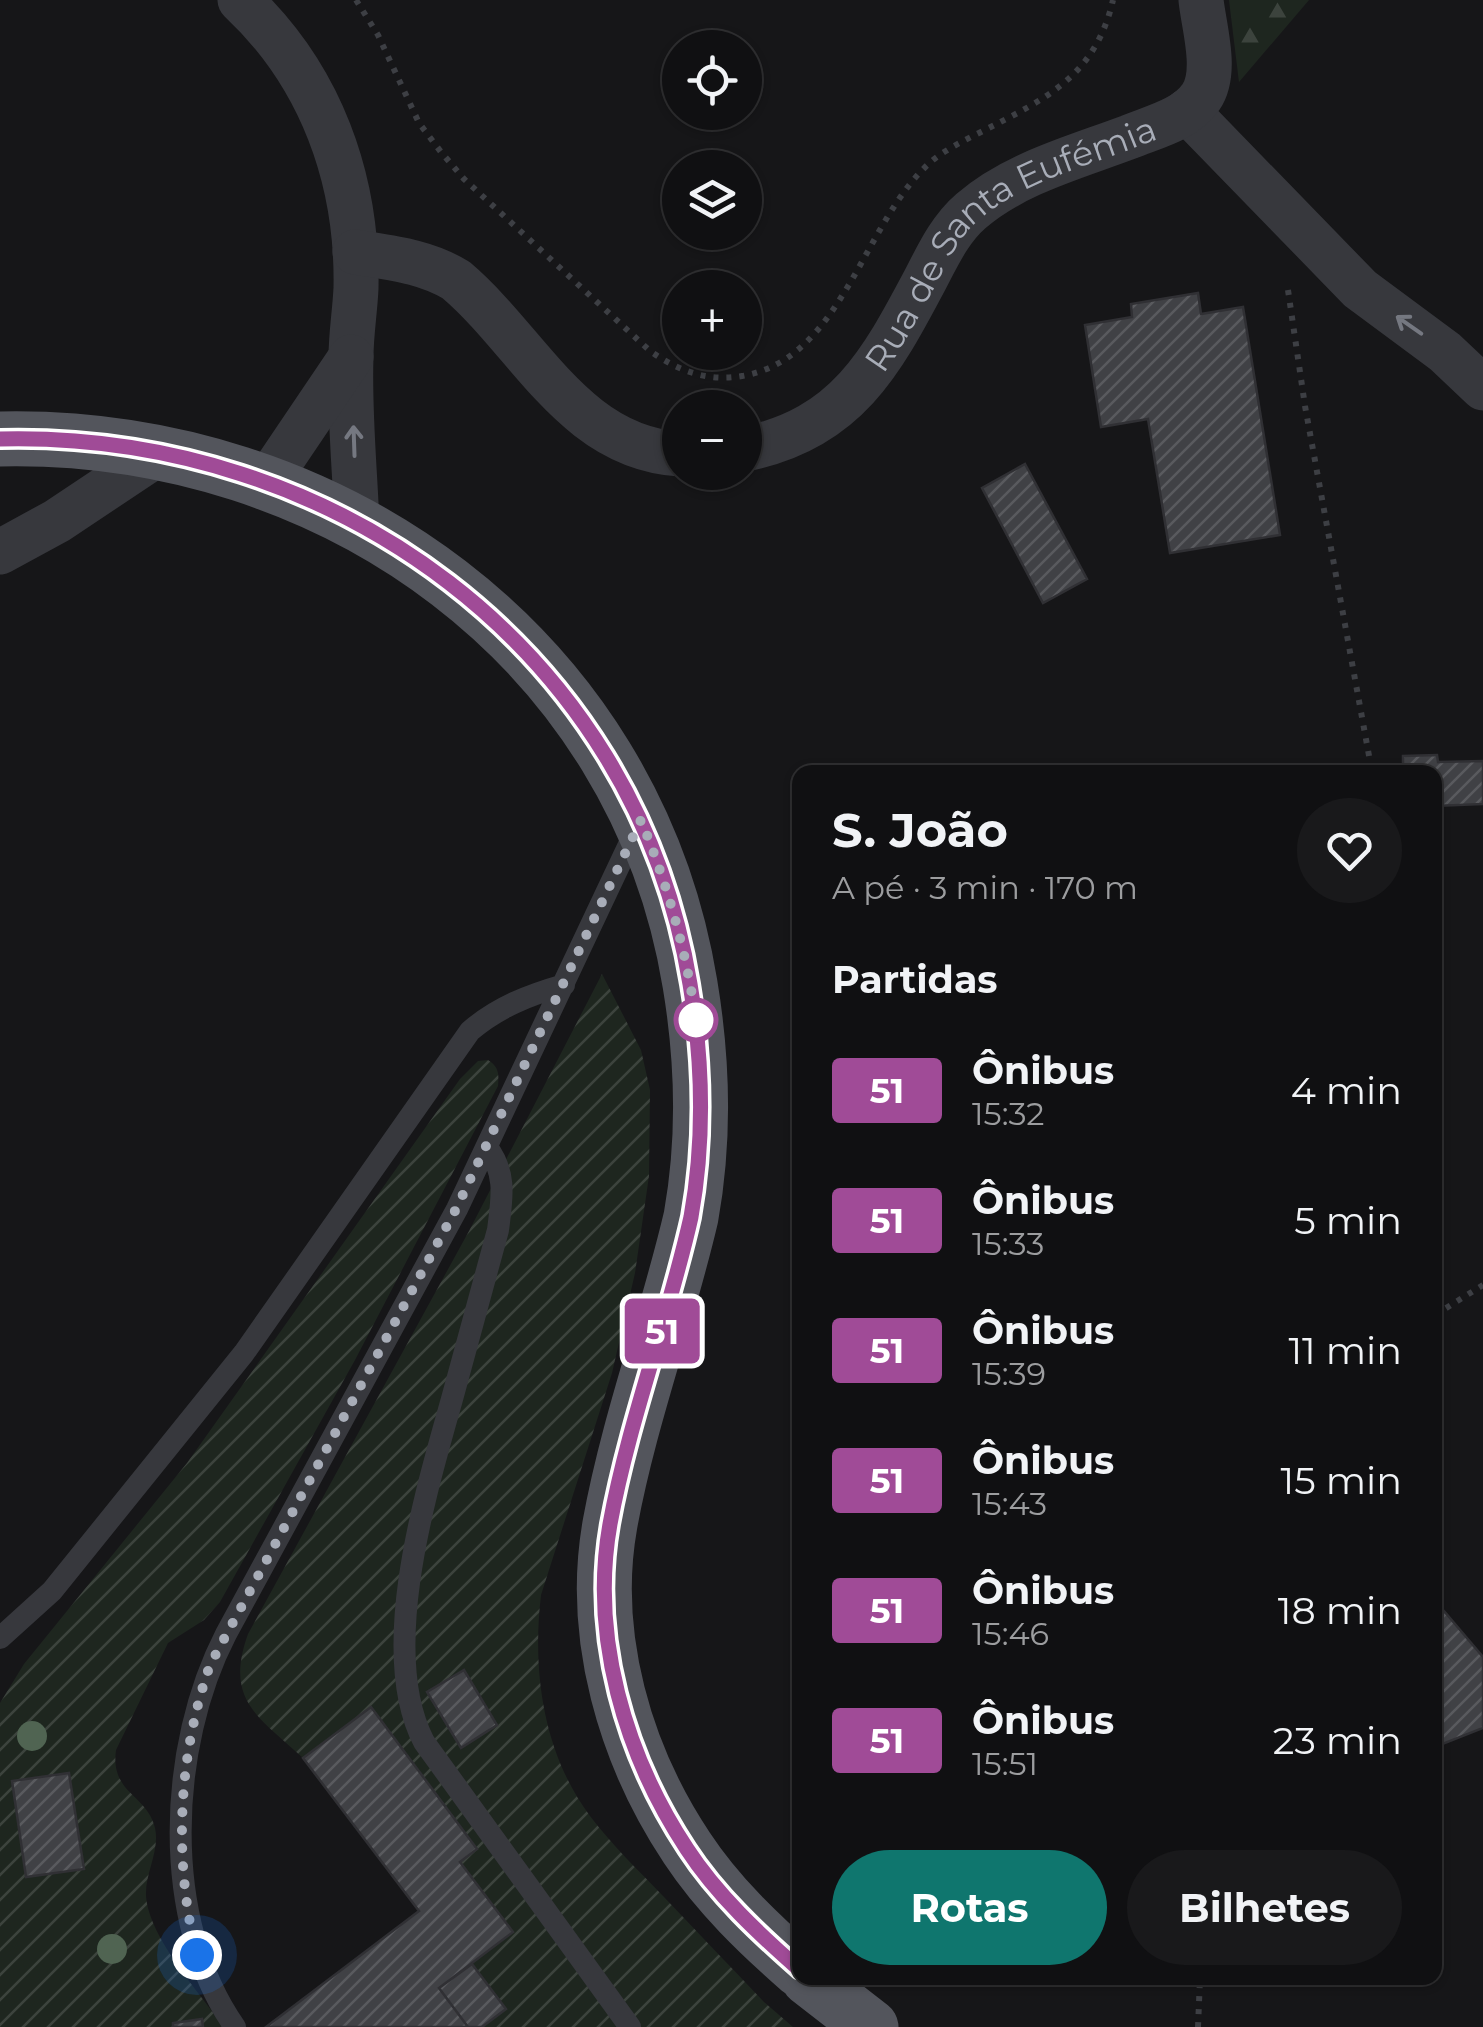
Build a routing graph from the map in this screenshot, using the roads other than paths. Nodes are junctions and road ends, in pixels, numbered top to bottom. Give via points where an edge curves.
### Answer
1 (240, 0) edge
2 (1201, 0) edge
3 (1187, 110) junction
4 (355, 252) junction
5 (351, 357) junction
6 (1483, 388) edge
7 (0, 440) edge
8 (762, 445) edge
9 (162, 451) junction
10 (662, 451) edge
11 (266, 482) junction
12 (357, 525) junction
13 (0, 552) edge
14 (641, 820) junction
15 (564, 985) junction
16 (487, 1147) junction
17 (0, 1638) edge
18 (792, 1963) edge
19 (817, 1985) edge
20 (235, 2027) edge
21 (630, 2027) edge
22 (872, 2027) edge

1 - 4 street via 286,51 325,118 347,188
2 - 3 street, Rua de Santa Eufémia via 1209,73 1203,94
6 -> 3 street via 1360,289
3 - 8 street, Rua de Santa Eufémia via 1037,172 968,213 856,390 815,424
4 - 5 street
4 - 10 street via 437,269 464,287 595,426
5 - 11 street
12 -> 5 street
7 - 9 main road
9 - 11 main road
9 - 13 street
11 - 12 main road
12 - 14 main road via 454,587 525,650 584,720
14 - 15 lane
14 - 18 main road via 686,954 701,1079 700,1147 683,1254 610,1527 608,1650 646,1770 687,1849
15 - 16 lane
15 - 17 lane via 484,1018 459,1044 244,1354 52,1591
16 - 20 lane via 199,1697 182,1867 197,1955
16 - 21 lane via 504,1188 419,1522 409,1592 409,1702 424,1742
19 - 22 main road

